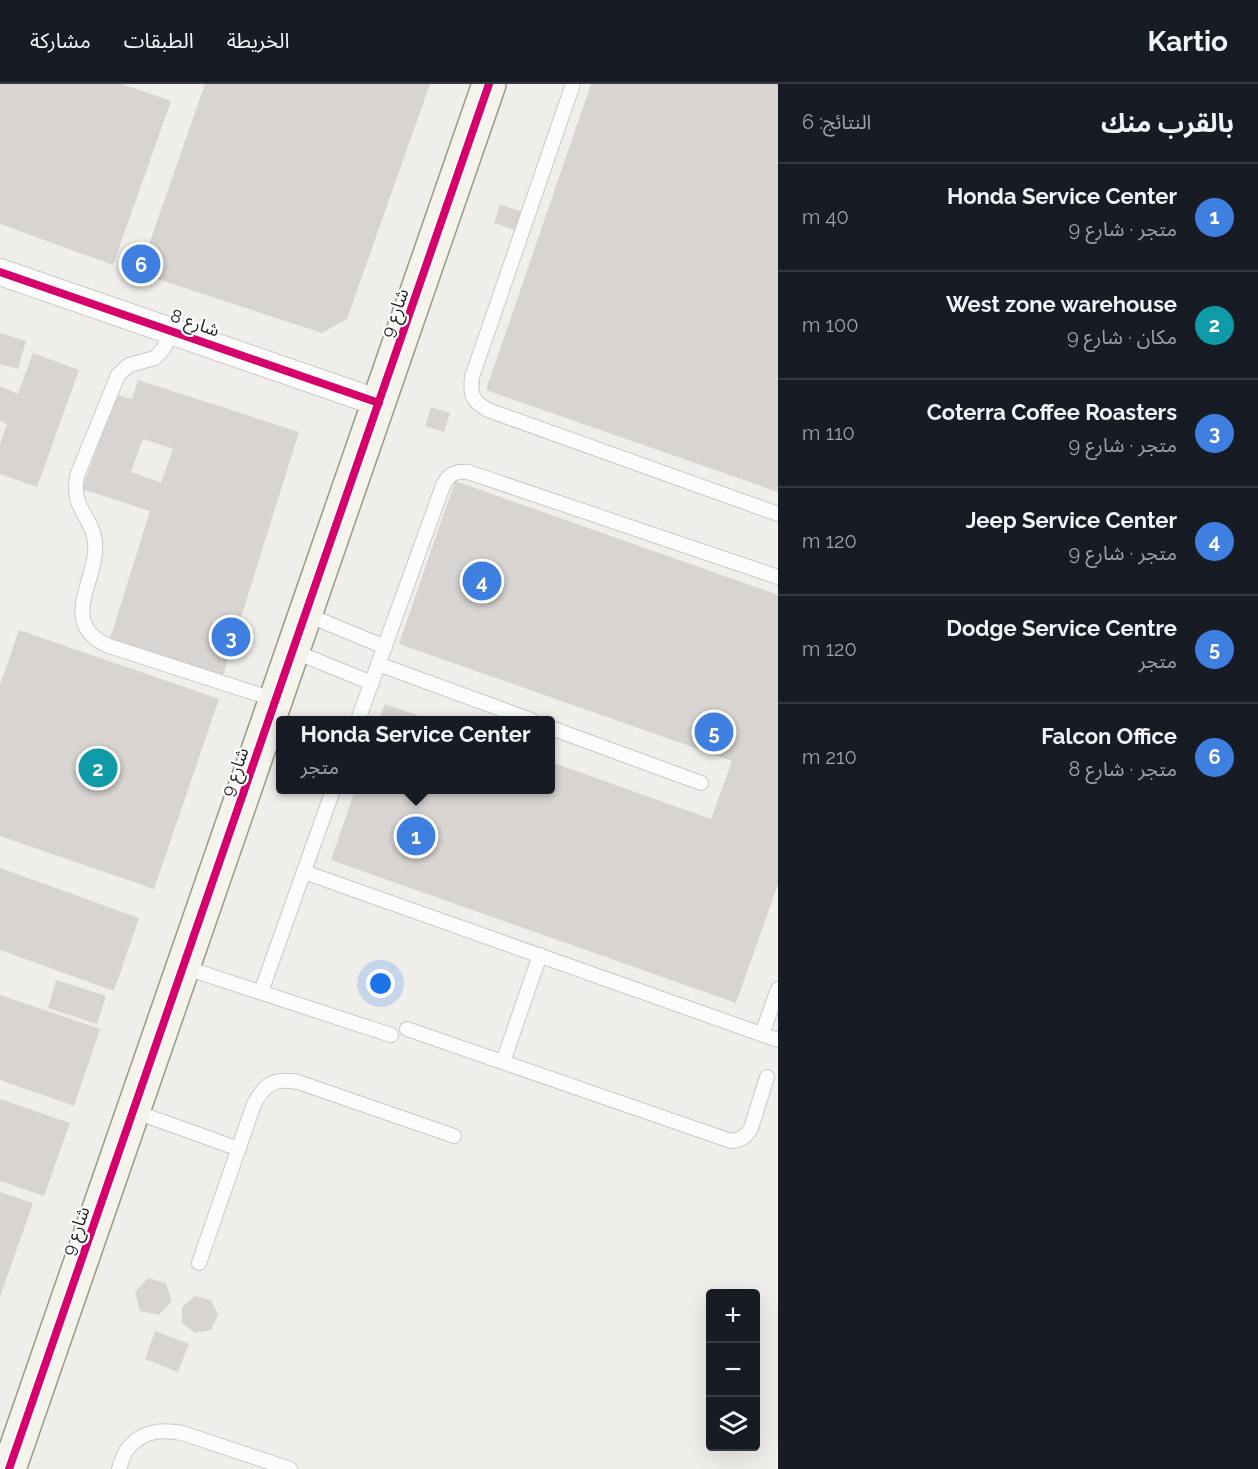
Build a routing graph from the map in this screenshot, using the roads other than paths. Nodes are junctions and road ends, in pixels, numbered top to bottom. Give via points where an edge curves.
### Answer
1 (489, 84) edge
2 (573, 84) edge
3 (0, 272) edge
4 (171, 331) junction
5 (379, 403) junction
6 (778, 514) edge
7 (778, 577) edge
8 (305, 614) junction
9 (385, 647) junction
10 (293, 651) junction
11 (378, 664) junction
12 (372, 682) junction
13 (276, 700) junction
14 (359, 716) edge
15 (520, 716) edge
16 (555, 729) edge
17 (701, 783) dead end
18 (331, 794) edge
19 (304, 872) junction
20 (540, 955) junction
21 (183, 967) junction
22 (778, 989) edge
23 (261, 992) junction
24 (407, 1029) dead end
25 (762, 1034) junction
26 (391, 1035) dead end
27 (778, 1040) edge
28 (502, 1062) junction
29 (767, 1077) dead end
30 (133, 1111) junction
31 (454, 1136) dead end
32 (238, 1149) junction
33 (199, 1263) dead end
34 (11, 1453) edge
35 (119, 1469) edge
36 (290, 1469) edge

1 - 5 street, شارع 9
2 - 6 lane via 470,391 477,403 488,410
3 - 4 street, شارع 8
4 - 5 street, شارع 8
4 - 13 lane via 155,358 129,365 118,375 77,476 77,501 95,543 83,619 92,636 109,646
5 - 8 street, شارع 9
7 - 9 lane via 468,472 454,472 444,483
8 - 9 lane
8 - 10 street, شارع 9
9 - 11 lane
10 - 12 lane
10 - 13 street, شارع 9
11 - 12 lane
11 - 15 lane
12 - 14 lane
13 - 21 street, شارع 9
16 - 17 lane
18 - 19 lane
19 - 20 lane
19 - 23 lane
20 - 25 lane
20 - 28 lane
21 - 23 lane
21 - 30 street, شارع 9
22 - 25 lane
23 - 26 lane
24 - 28 lane
25 - 27 lane
28 - 29 lane via 731,1141 740,1140 751,1128
30 - 32 lane
30 - 34 street, شارع 9
31 - 32 lane via 285,1080 260,1091
32 - 33 lane
35 - 36 lane via 125,1452 136,1441 166,1430

